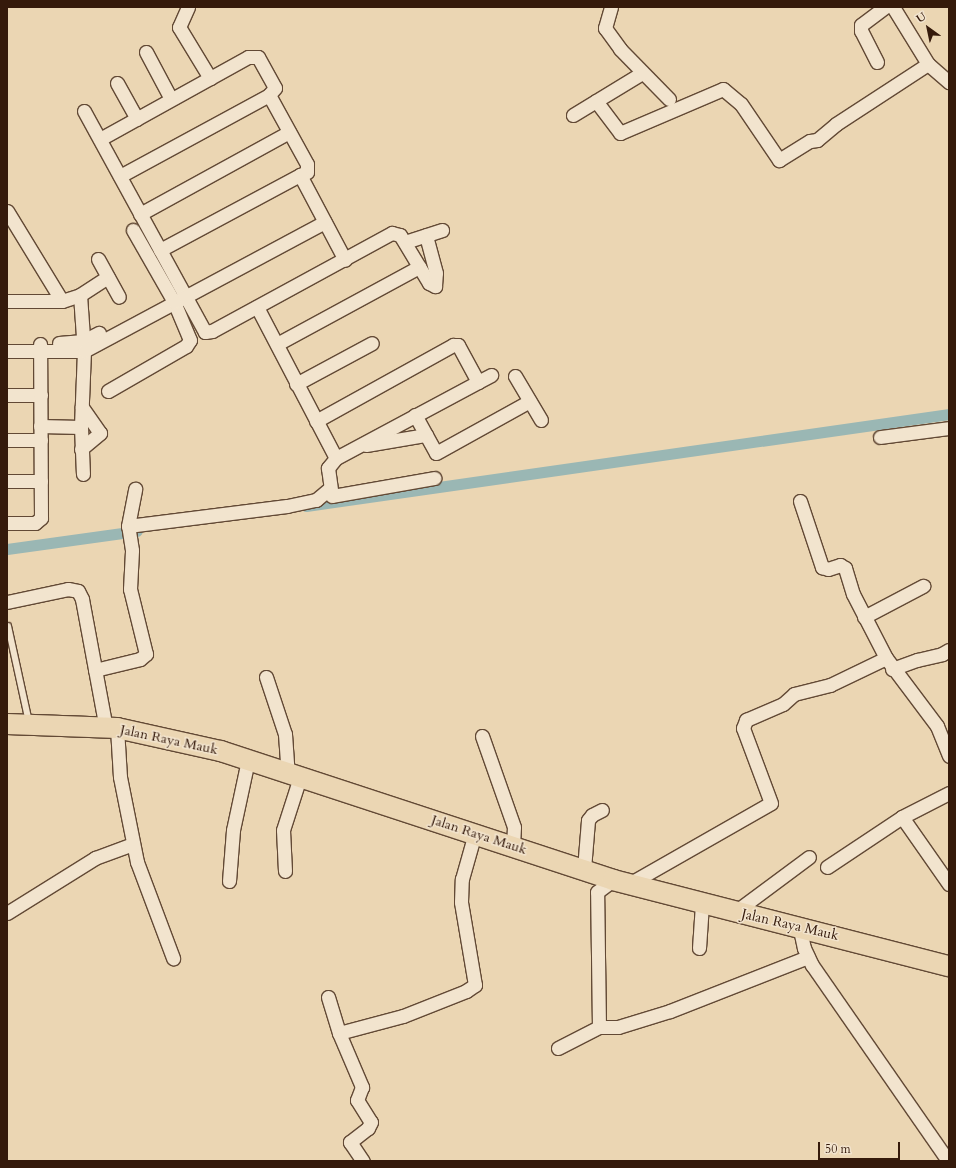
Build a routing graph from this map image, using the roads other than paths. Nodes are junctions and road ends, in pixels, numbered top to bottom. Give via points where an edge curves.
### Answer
1 (188, 7) edge
2 (611, 7) edge
3 (885, 7) edge
4 (893, 7) edge
5 (146, 52) dead end
6 (877, 62) dead end
7 (928, 64) junction
8 (642, 73) junction
9 (210, 78) junction
10 (949, 82) edge
11 (117, 83) dead end
12 (269, 95) junction
13 (171, 99) junction
14 (669, 99) dead end
15 (596, 102) junction
16 (84, 111) dead end
17 (574, 115) dead end
18 (137, 119) junction
19 (289, 132) junction
20 (100, 139) junction
21 (300, 175) junction
22 (120, 176) junction
23 (7, 211) edge
24 (140, 214) junction
25 (323, 218) junction
26 (133, 230) dead end
27 (442, 230) dead end
28 (426, 235) junction
29 (405, 242) junction
30 (160, 250) junction
31 (98, 259) dead end
32 (345, 260) junction
33 (419, 267) junction
34 (108, 277) junction
35 (80, 295) junction
36 (177, 296) junction
37 (119, 297) dead end
38 (7, 301) edge
39 (62, 301) junction
40 (257, 307) junction
41 (372, 343) dead end
42 (7, 344) edge
43 (277, 344) junction
44 (84, 346) junction
45 (40, 348) junction
46 (7, 352) edge
47 (491, 375) dead end
48 (515, 376) dead end
49 (478, 382) junction
50 (296, 384) junction
51 (108, 391) dead end
52 (7, 395) edge
53 (41, 395) junction
54 (530, 402) junction
55 (82, 407) junction
56 (415, 415) junction
57 (540, 420) dead end
58 (316, 421) junction
59 (40, 426) junction
60 (81, 427) junction
61 (949, 428) edge
62 (426, 436) junction
63 (880, 437) dead end
64 (7, 440) edge
65 (41, 440) junction
66 (355, 447) junction
67 (81, 450) junction
68 (336, 458) junction
69 (83, 474) dead end
70 (434, 478) dead end
71 (7, 481) edge
72 (41, 481) junction
73 (135, 489) dead end
74 (330, 489) junction
75 (800, 501) dead end
76 (7, 523) edge
77 (128, 529) junction
78 (923, 586) dead end
79 (7, 602) edge
80 (864, 617) junction
81 (8, 626) dead end
82 (949, 650) edge
83 (889, 664) junction
84 (95, 670) junction
85 (266, 677) dead end
86 (7, 724) edge
87 (29, 725) junction
88 (112, 729) junction
89 (482, 736) dead end
90 (949, 756) edge
91 (248, 760) junction
92 (294, 775) junction
93 (949, 793) edge
94 (602, 810) dead end
95 (902, 817) junction
96 (475, 833) junction
97 (133, 844) junction
98 (513, 845) junction
99 (809, 857) dead end
100 (828, 867) dead end
101 (584, 868) junction
102 (285, 871) dead end
103 (229, 881) dead end
104 (621, 882) junction
105 (949, 884) edge
106 (702, 904) junction
107 (735, 912) junction
108 (7, 913) edge
109 (799, 925) junction
110 (700, 948) dead end
111 (808, 957) junction
112 (174, 958) dead end
113 (949, 966) edge
114 (328, 997) dead end
115 (599, 1027) junction
116 (339, 1032) junction
117 (558, 1048) dead end
118 (363, 1161) edge
119 (948, 1161) edge

1 - 9 street via 179,27
2 - 8 street via 605,28
3 - 6 street via 861,25 861,31
4 - 7 street
5 - 13 street
7 - 10 street
7 - 15 street via 836,124 818,140 810,141 779,160 741,104 724,89 620,133
8 - 14 street
8 - 15 street
9 - 12 street via 248,57 258,57 275,88
9 - 13 street
11 - 18 street
12 - 19 street
12 - 22 street
13 - 18 street
15 - 17 street
16 - 20 street
18 - 20 street
19 - 21 street via 308,168
19 - 24 street
20 - 22 street
21 - 25 street
21 - 30 street
22 - 24 street
23 - 39 street
24 - 30 street
25 - 32 street
25 - 36 street
26 - 36 street
27 - 28 street
28 - 29 street
28 - 33 street via 437,279 435,286 429,283
29 - 32 street via 400,235 392,234
29 - 33 street
30 - 36 street
31 - 34 street
32 - 40 street
33 - 43 street
34 - 35 street
34 - 37 street
35 - 39 street
35 - 44 street
36 - 40 street via 208,333
36 - 44 street
36 - 51 street via 189,343
38 - 39 street
40 - 43 street
41 - 50 street
42 - 45 street
43 - 50 street
44 - 45 street
44 - 55 street
45 - 46 street
45 - 53 street
47 - 49 street
48 - 54 street
49 - 56 street
49 - 58 street via 458,346 454,345
50 - 58 street
52 - 53 street
53 - 59 street
54 - 57 street
54 - 62 street via 436,453
55 - 60 street
55 - 67 street via 100,433
56 - 62 street
56 - 66 street
58 - 68 street
59 - 60 street
59 - 65 street
60 - 67 street
61 - 63 street
62 - 66 street
64 - 65 street
65 - 72 street
66 - 68 street
67 - 69 street
68 - 74 street via 328,468
70 - 74 street via 332,496
71 - 72 street
72 - 76 street via 40,520 35,523
73 - 77 street
74 - 77 street via 316,500 287,506
75 - 80 street via 822,567 844,566
77 - 84 street via 132,550 130,589 146,656
78 - 80 street
79 - 84 street via 68,589 78,591 82,599
80 - 83 street
81 - 87 lane
82 - 83 street via 942,654
83 - 90 street via 937,726
83 - 104 street via 830,685 794,694 782,704 746,720 743,728 771,803
84 - 88 street
85 - 92 street via 285,734
86 - 87 main road, Jalan Raya Mauk
87 - 88 main road, Jalan Raya Mauk
88 - 91 main road, Jalan Raya Mauk via 221,751
88 - 97 street
89 - 98 street via 514,827
91 - 92 main road, Jalan Raya Mauk
91 - 103 street via 233,830
92 - 96 main road, Jalan Raya Mauk
92 - 102 street via 283,830
93 - 95 street
94 - 101 street via 588,820
95 - 100 street
95 - 105 street
96 - 98 main road, Jalan Raya Mauk
96 - 116 street via 462,879 461,902 475,985 403,1016
97 - 108 street via 95,858
97 - 112 street via 144,884
98 - 101 main road, Jalan Raya Mauk
99 - 107 street
101 - 104 main road, Jalan Raya Mauk
104 - 106 main road, Jalan Raya Mauk
104 - 115 street via 597,892 596,962
106 - 107 main road, Jalan Raya Mauk
106 - 110 street
107 - 109 main road, Jalan Raya Mauk
109 - 111 street
109 - 113 main road, Jalan Raya Mauk
111 - 115 street via 670,1012 618,1027
111 - 119 street
114 - 116 street
115 - 117 street
116 - 118 street via 362,1087 357,1100 371,1122 368,1128 350,1142

